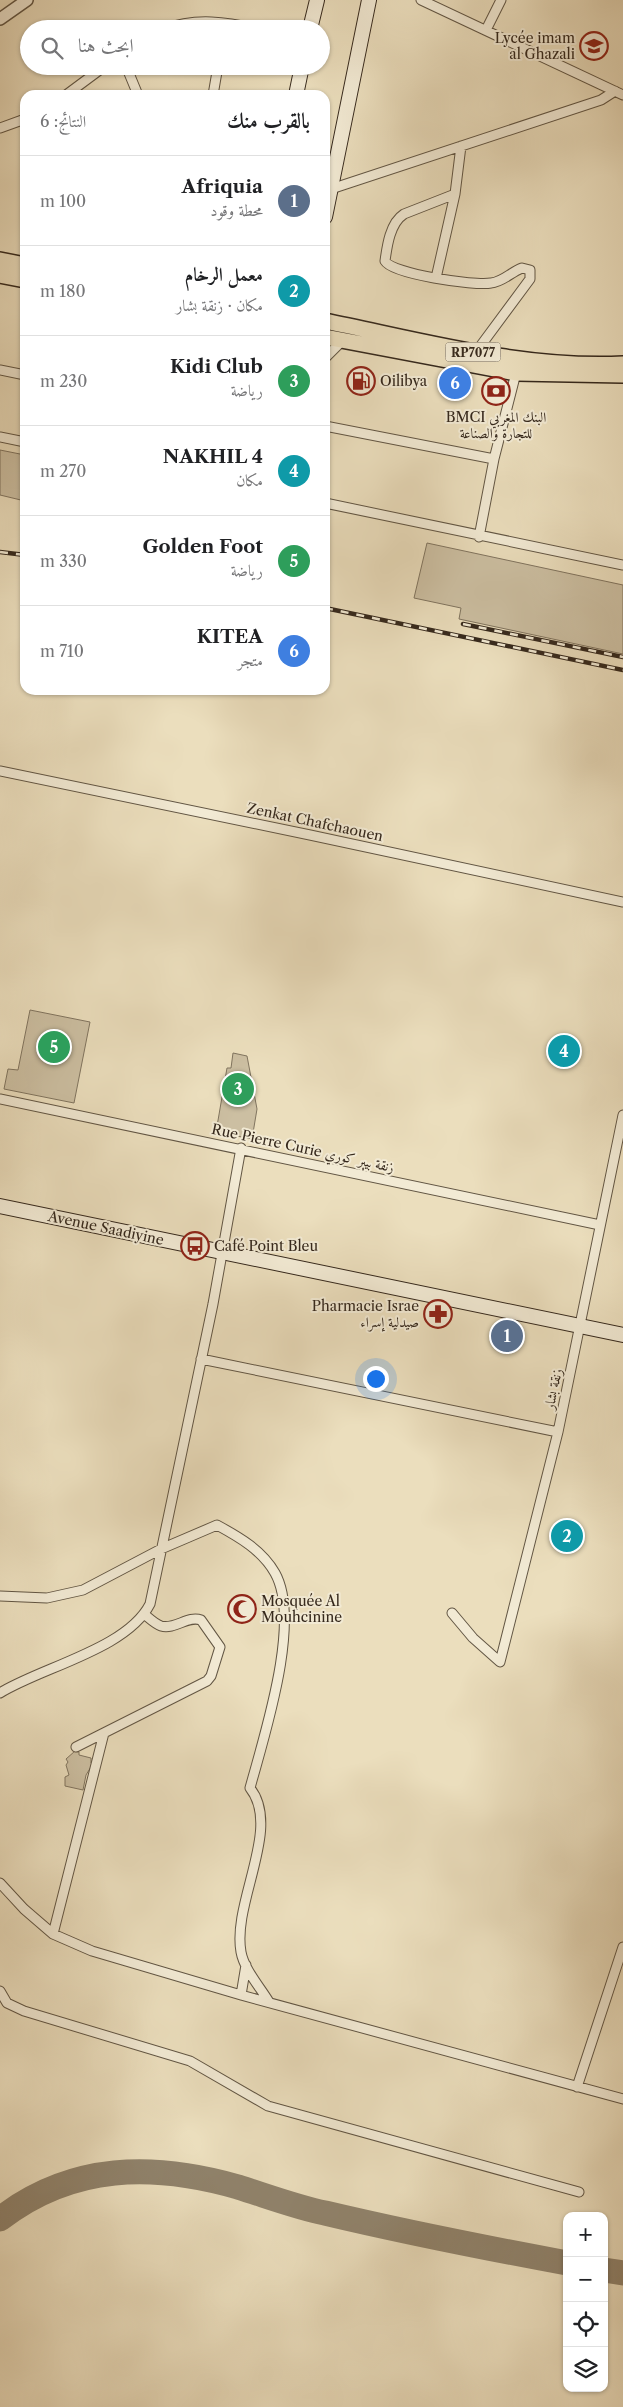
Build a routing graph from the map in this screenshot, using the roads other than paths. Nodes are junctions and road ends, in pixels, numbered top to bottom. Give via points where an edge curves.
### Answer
1 (27, 0) edge
2 (317, 0) edge
3 (369, 0) edge
4 (421, 0) edge
5 (501, 0) edge
6 (0, 19) edge
7 (312, 20) edge
8 (486, 30) junction
9 (93, 75) edge
10 (130, 75) edge
11 (216, 75) edge
12 (300, 75) edge
13 (73, 90) edge
14 (136, 90) edge
15 (214, 90) edge
16 (297, 90) edge
17 (619, 93) edge
18 (20, 121) edge
19 (0, 128) edge
20 (462, 146) junction
21 (331, 189) junction
22 (330, 194) edge
23 (455, 194) junction
24 (0, 260) edge
25 (20, 265) edge
26 (0, 275) edge
27 (436, 278) junction
28 (20, 279) edge
29 (330, 322) edge
30 (330, 338) edge
31 (343, 340) junction
32 (476, 352) junction
33 (330, 353) edge
34 (623, 364) edge
35 (0, 370) edge
36 (516, 373) junction
37 (20, 374) edge
38 (623, 375) edge
39 (330, 427) edge
40 (0, 437) edge
41 (20, 441) edge
42 (494, 459) junction
43 (330, 504) edge
44 (479, 537) junction
45 (623, 565) edge
46 (0, 771) edge
47 (623, 902) edge
48 (0, 1098) edge
49 (623, 1115) edge
50 (241, 1148) junction
51 (0, 1206) edge
52 (600, 1225) junction
53 (222, 1252) junction
54 (580, 1327) junction
55 (623, 1335) edge
56 (201, 1359) junction
57 (558, 1432) junction
58 (161, 1549) junction
59 (0, 1596) edge
60 (452, 1613) dead end
61 (144, 1614) junction
62 (0, 1693) edge
63 (104, 1732) junction
64 (76, 1747) dead end
65 (0, 1883) edge
66 (53, 1934) junction
67 (623, 1948) edge
68 (246, 1965) junction
69 (0, 1991) edge
70 (241, 1995) junction
71 (269, 2002) junction
72 (577, 2087) junction
73 (623, 2099) edge
74 (579, 2192) dead end

1 - 6 street
2 - 7 main road
3 - 21 main road
4 - 8 street
5 - 8 street
8 - 17 street
9 - 13 street
10 - 14 street
11 - 15 street
12 - 16 main road
17 - 20 street
18 - 19 street
20 - 21 street
20 - 23 street
21 - 22 main road
23 - 27 street
23 - 27 street via 400,216 394,224 385,259 387,266
24 - 25 main road
26 - 28 main road
27 - 32 street via 488,284 520,269 530,270 530,279
29 - 32 main road, RP7077
30 - 31 main road, RP7077
31 - 33 street
31 - 36 main road, RP7077
32 - 34 main road, RP7077 via 549,362
35 - 37 street
36 - 38 main road, RP7077
36 - 42 street
39 - 42 street
40 - 41 street
42 - 44 street
43 - 44 street
44 - 45 street
46 - 47 street, Zenkat Chafchaouen
48 - 50 street, Rue Pierre Curie زنقة بيير كوري
49 - 52 street, زنقة بشار
50 - 52 street, Rue Pierre Curie زنقة بيير كوري
50 - 53 street
51 - 53 main road, Avenue Saadiyine
52 - 54 street, زنقة بشار
53 - 54 main road, Avenue Saadiyine
53 - 56 street
54 - 55 main road, Avenue Saadiyine
54 - 57 street, زنقة بشار
56 - 57 street
56 - 58 street
57 - 60 street, زنقة بشار via 500,1662
58 - 59 street via 83,1590 64,1596
58 - 61 street via 150,1604
58 - 68 street via 217,1525 262,1556 275,1573 283,1599 284,1631 274,1694 250,1788 256,1795 262,1827 240,1929 241,1955
61 - 62 street via 131,1629 109,1642
61 - 63 street via 162,1626 196,1618 201,1620 220,1646 211,1676 207,1682
63 - 64 street
63 - 66 street
65 - 66 street via 24,1910
66 - 70 street via 92,1951
67 - 72 street
68 - 70 street
68 - 71 street
69 - 74 street via 7,2003 24,2011 190,2061 268,2106
70 - 71 street
71 - 72 street
72 - 73 street

